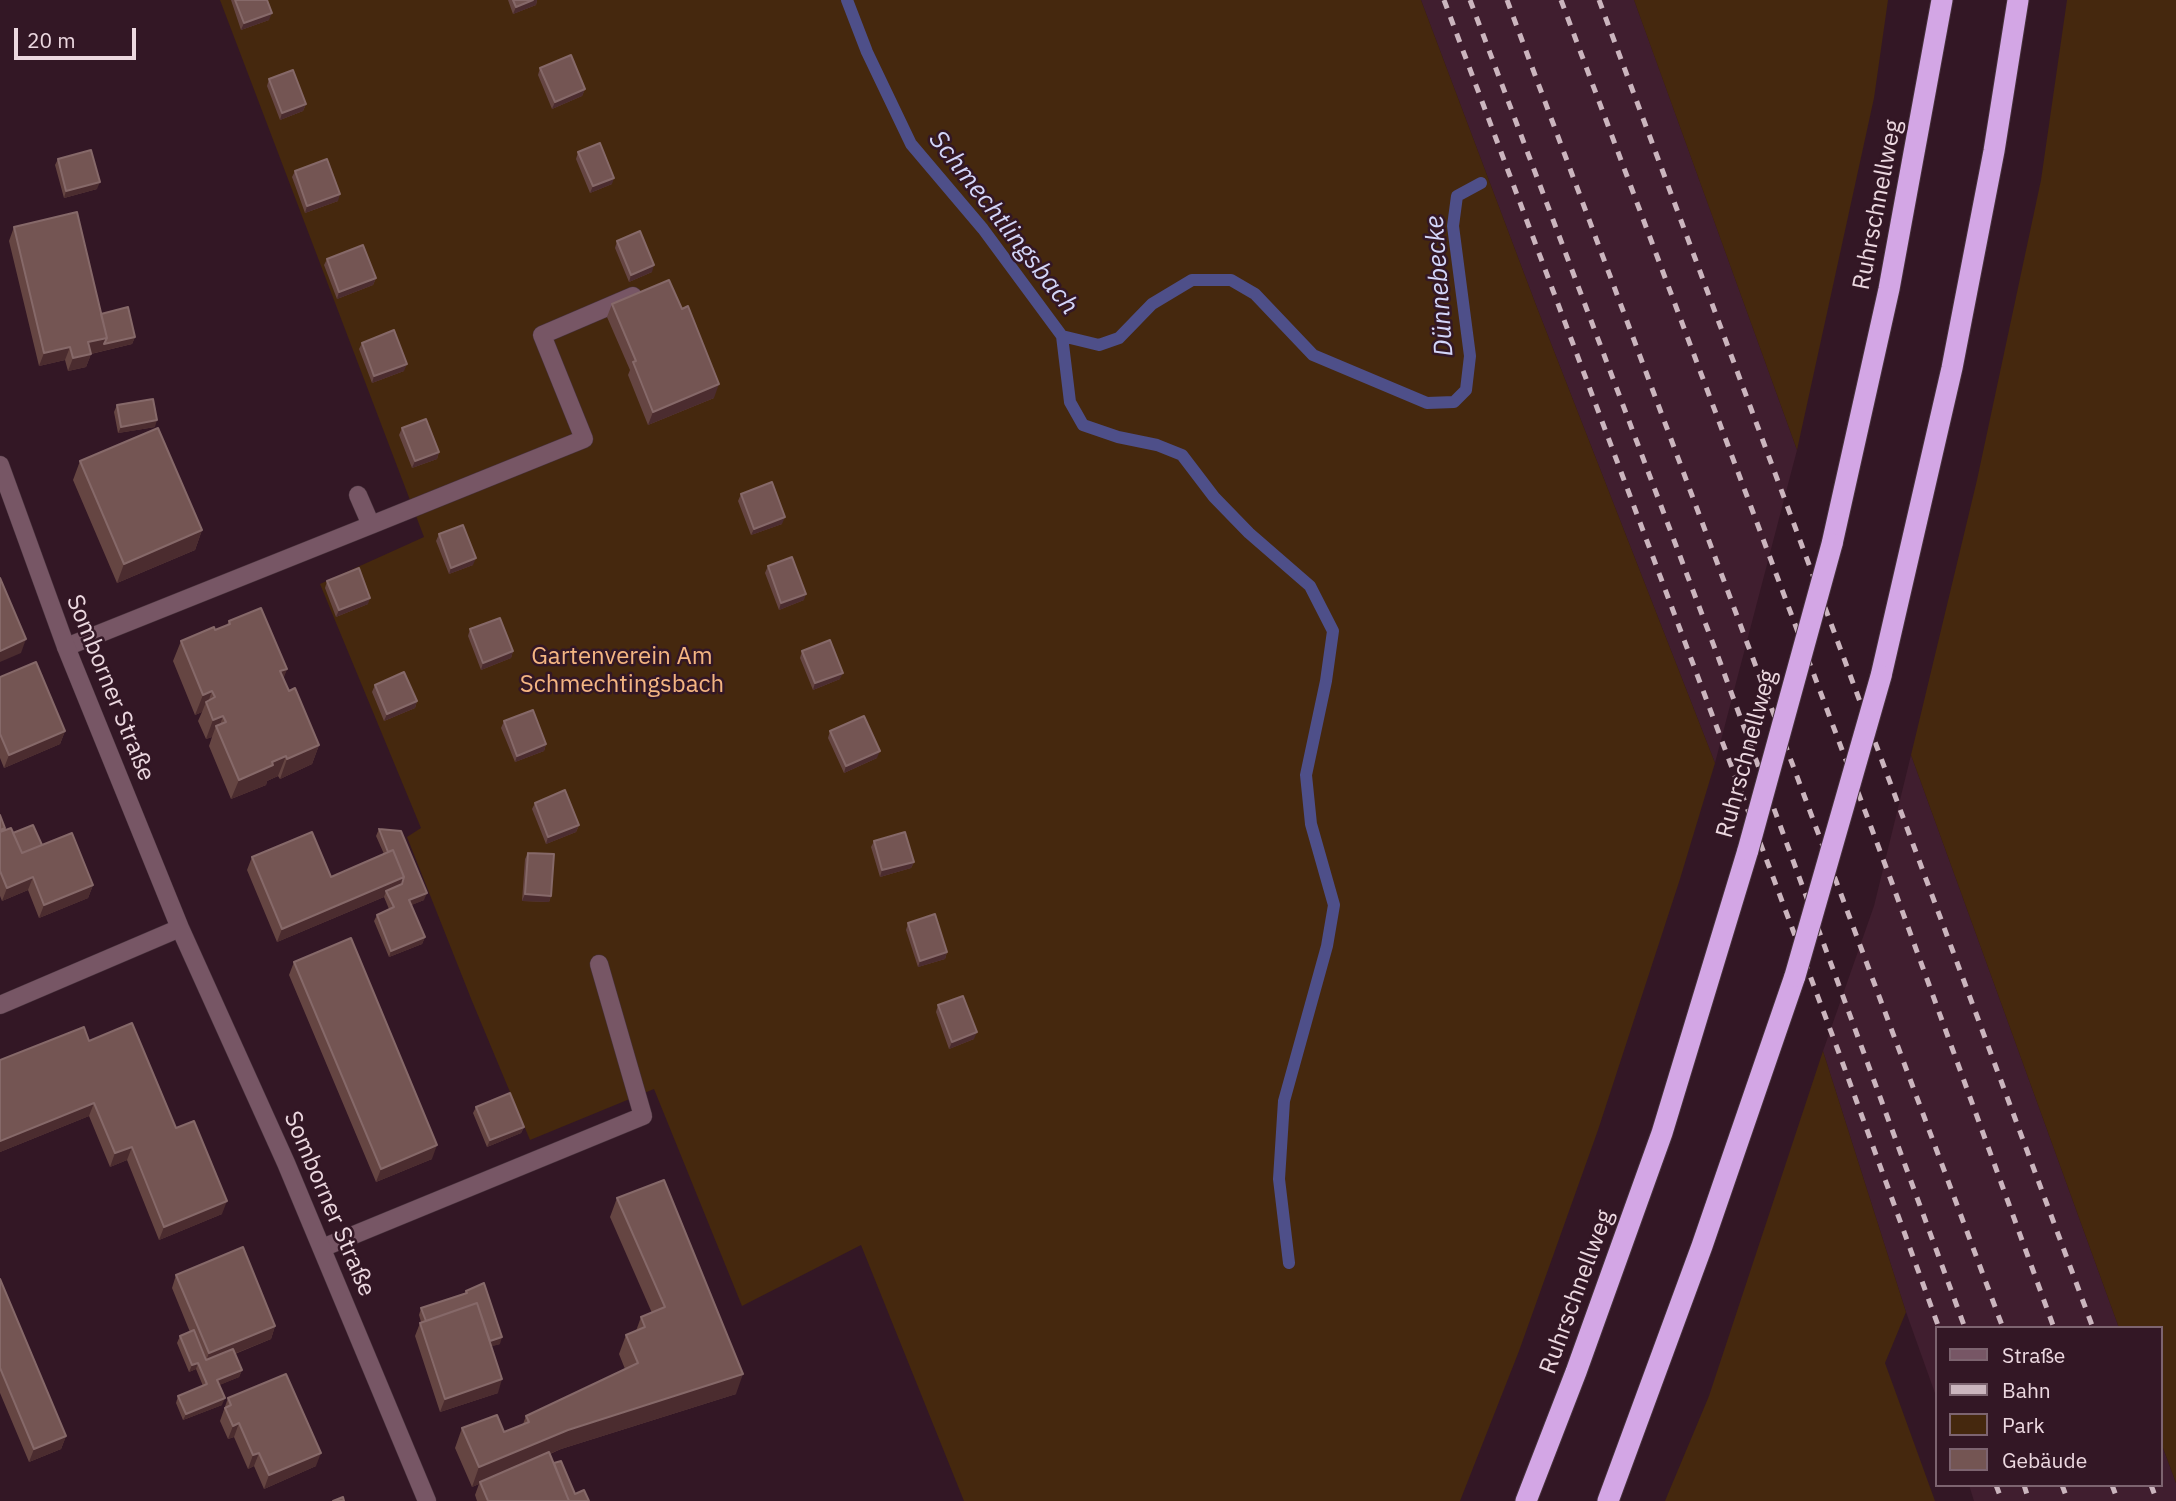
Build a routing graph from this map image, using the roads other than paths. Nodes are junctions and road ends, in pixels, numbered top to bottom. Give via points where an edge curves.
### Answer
1 (1942, 0) edge
2 (2018, 0) edge
3 (652, 288) edge
4 (0, 465) edge
5 (358, 495) dead end
6 (371, 525) junction
7 (66, 647) junction
8 (180, 928) junction
9 (599, 964) dead end
10 (0, 1005) edge
11 (322, 1248) junction
12 (428, 1501) edge
13 (1527, 1501) edge
14 (1608, 1501) edge

1 - 13 highway, Ruhrschnellweg, bridge via 1892,275 1832,544 1748,850 1662,1133
2 - 14 highway, bridge via 1952,368 1869,724 1795,976
3 - 6 street via 542,335 584,439
4 - 7 street, Somborner Straße
5 - 6 street
6 - 7 street
7 - 8 street, Somborner Straße
8 - 10 street
8 - 11 street, Somborner Straße
9 - 11 street via 643,1116
11 - 12 street, Somborner Straße

